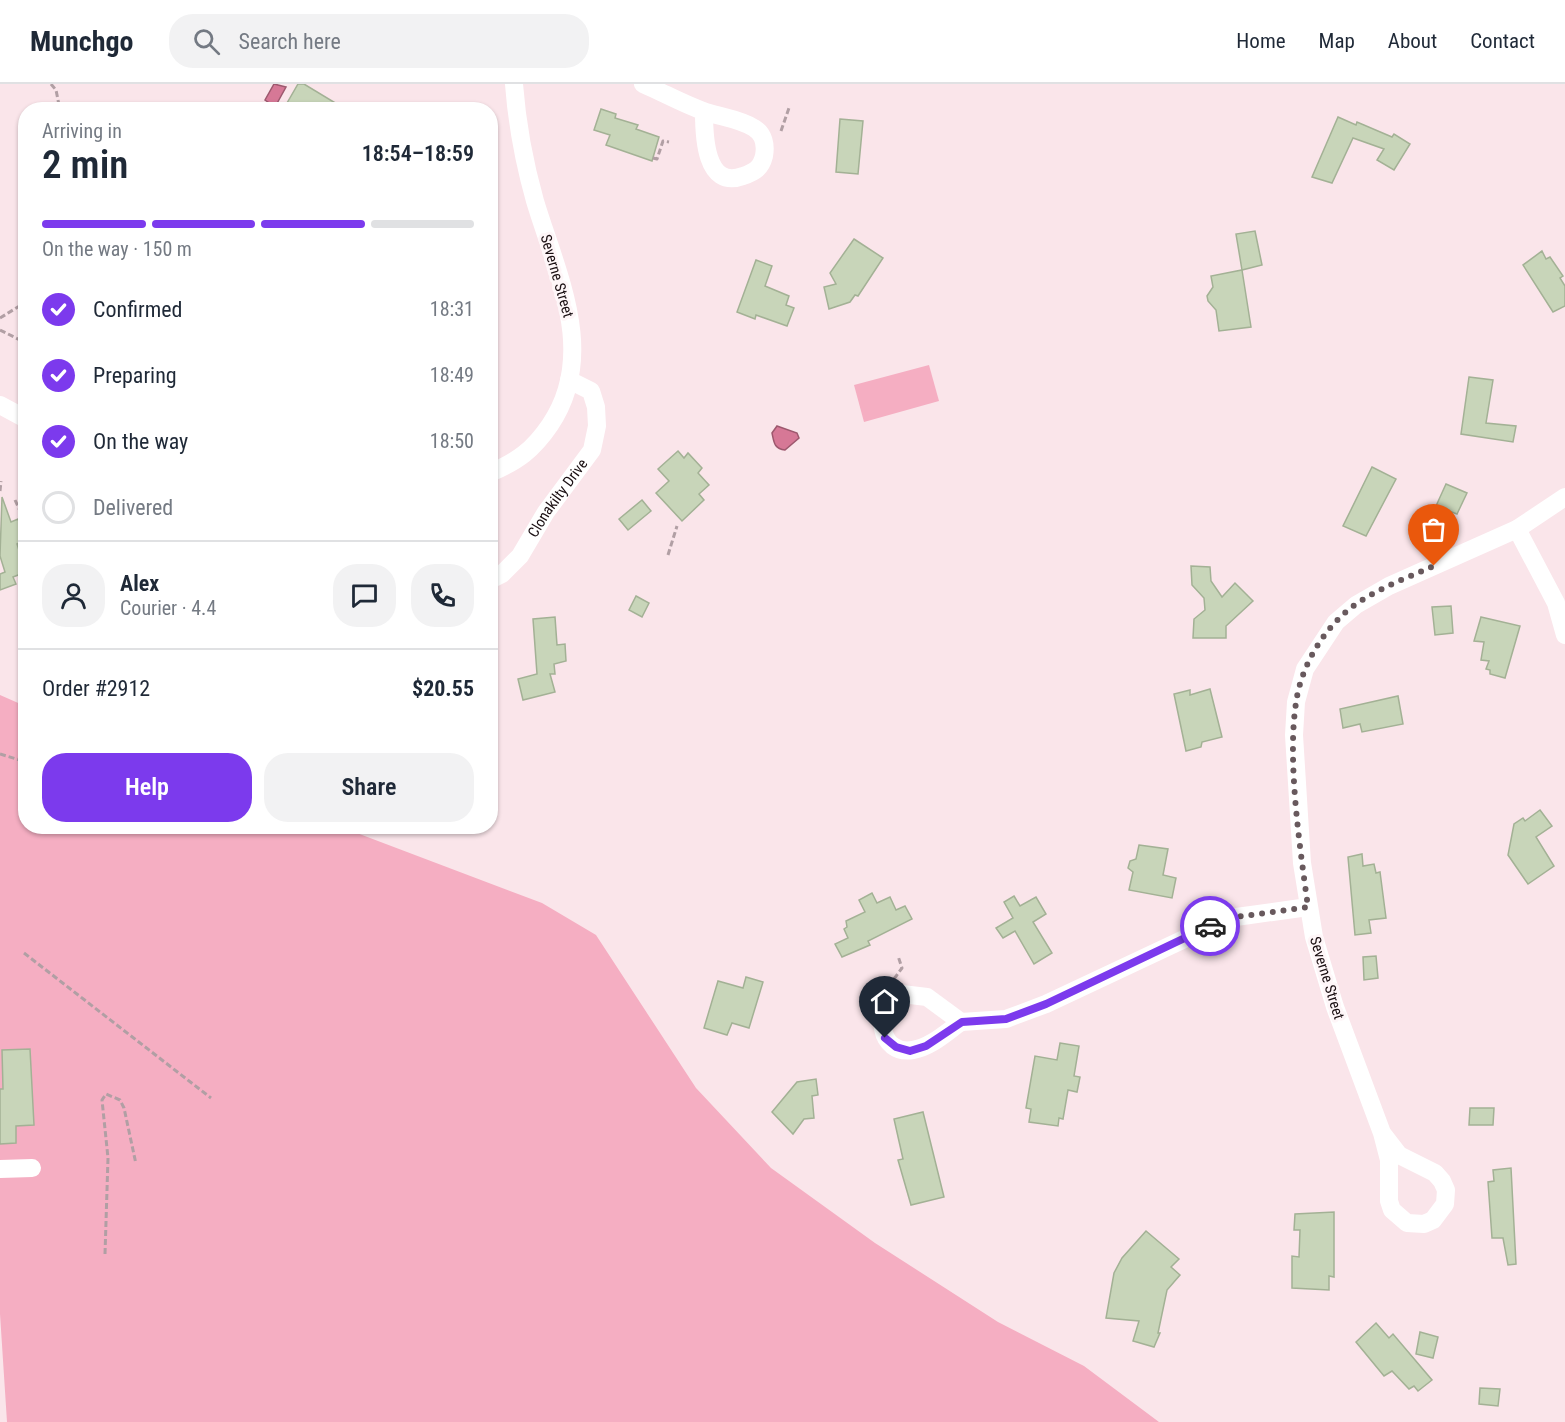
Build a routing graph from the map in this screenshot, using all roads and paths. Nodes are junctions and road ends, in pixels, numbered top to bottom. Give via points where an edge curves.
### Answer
1 (51, 84) edge
2 (514, 84) edge
3 (643, 84) edge
4 (58, 102) edge
5 (789, 108) dead end
6 (704, 112) dead end
7 (781, 131) dead end
8 (669, 142) dead end
9 (652, 158) dead end
10 (18, 307) edge
11 (0, 318) edge
12 (0, 330) edge
13 (18, 339) edge
14 (569, 380) junction
15 (0, 405) edge
16 (18, 415) edge
17 (498, 470) edge
18 (1, 481) edge
19 (0, 491) edge
20 (1565, 497) edge
21 (15, 500) dead end
22 (18, 507) edge
23 (677, 526) dead end
24 (1517, 529) junction
25 (668, 555) dead end
26 (498, 576) edge
27 (1565, 634) edge
28 (0, 754) edge
29 (18, 760) edge
30 (1308, 907) junction
31 (24, 953) dead end
32 (898, 956) dead end
33 (900, 994) junction
34 (962, 1022) junction
35 (211, 1098) dead end
36 (1382, 1133) junction
37 (136, 1164) dead end
38 (32, 1168) dead end
39 (1426, 1168) junction
40 (0, 1169) edge
41 (1390, 1188) junction
42 (105, 1254) dead end

1 - 4 path
2 - 14 street, Severne Street via 523,155 570,317 573,358
3 - 6 street
5 - 7 path
8 - 9 path via 663,141 657,159
10 - 11 path
12 - 13 path
14 - 17 street, Severne Street via 557,414 531,448 516,462
14 - 26 street, Clonakilty Drive via 591,391 597,426 592,450 546,512 520,556
15 - 16 street
18 - 19 path
20 - 24 street, Severne Street
21 - 22 path
23 - 25 path
24 - 27 street via 1556,603
24 - 30 street, Severne Street via 1356,604 1336,622 1305,669 1296,702 1294,735 1296,797
28 - 29 path
30 - 34 street via 1229,918 1046,1004 1006,1019
30 - 36 street, Severne Street via 1335,1007
31 - 35 path
32 - 33 path via 902,968 894,978
33 - 34 street via 927,997
33 - 34 street via 887,1005 881,1023 885,1038 896,1047 910,1051 926,1046
36 - 39 street, Severne Street via 1399,1155
36 - 41 street, Severne Street via 1389,1160
37 - 42 path via 124,1108 120,1100 106,1094 102,1100 108,1158
38 - 40 street
39 - 41 street via 1401,1172
39 - 41 street, Severne Street via 1442,1181 1446,1190 1445,1204 1433,1220 1414,1225 1399,1218 1389,1201

